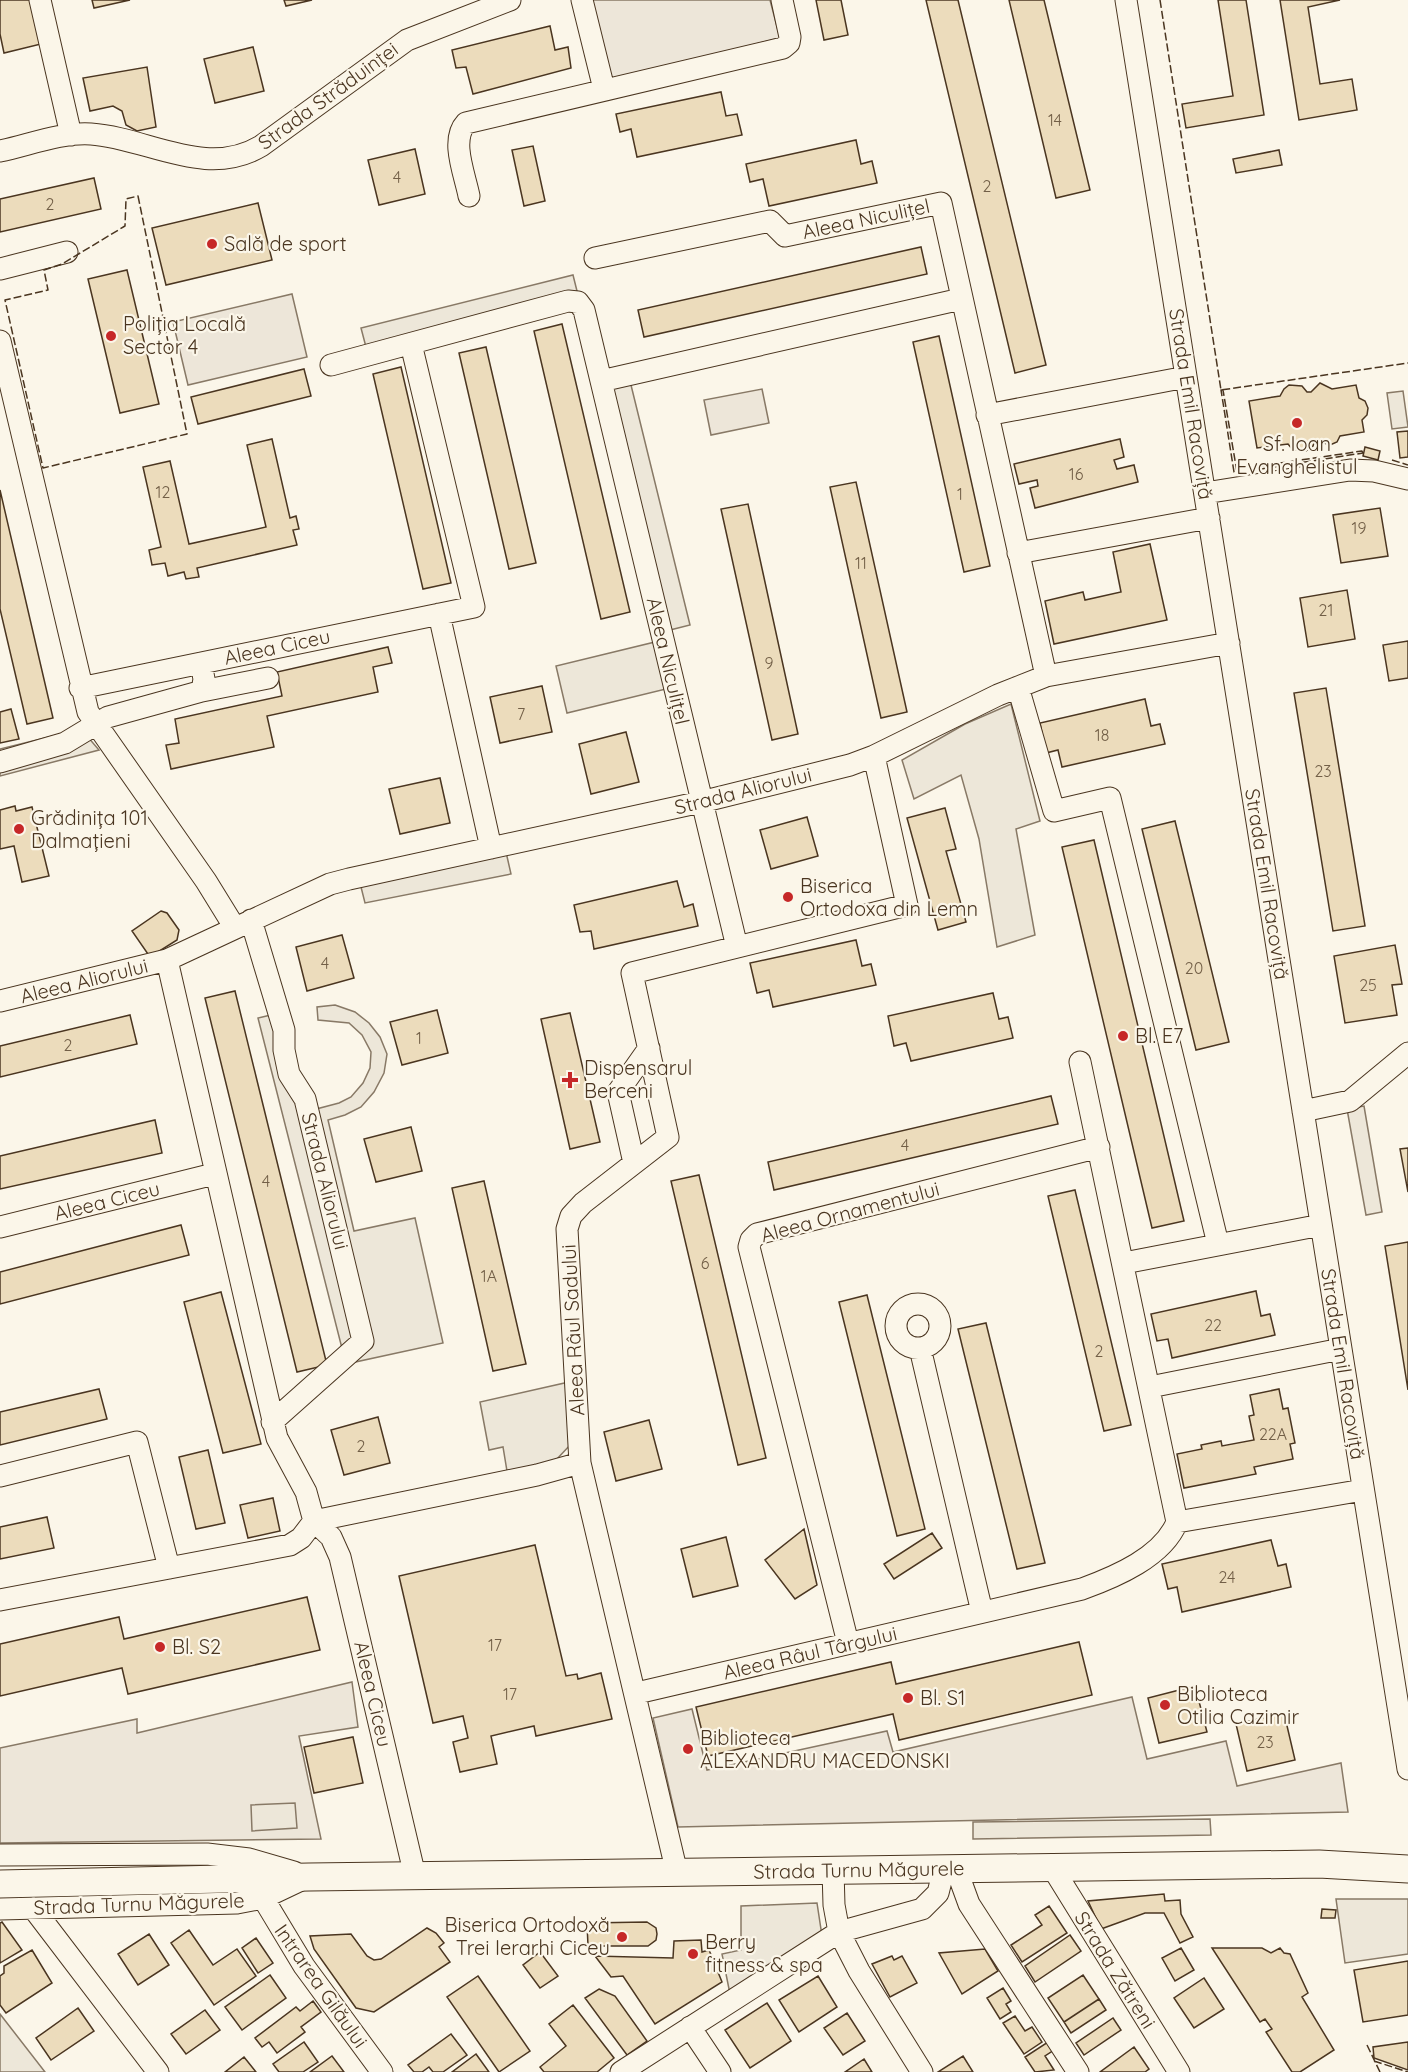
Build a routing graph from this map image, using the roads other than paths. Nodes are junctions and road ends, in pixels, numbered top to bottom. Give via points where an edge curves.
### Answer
1 (40, 0) edge
2 (510, 0) edge
3 (582, 0) edge
4 (782, 0) edge
5 (1126, 0) edge
6 (604, 89) junction
7 (71, 135) junction
8 (0, 152) edge
9 (469, 196) dead end
10 (67, 252) dead end
11 (595, 258) dead end
12 (0, 268) edge
13 (961, 299) junction
14 (0, 341) edge
15 (411, 344) junction
16 (331, 365) dead end
17 (1186, 377) junction
18 (601, 381) junction
19 (987, 415) junction
20 (1408, 479) edge
21 (1205, 493) junction
22 (1209, 518) junction
23 (1018, 553) junction
24 (440, 614) junction
25 (1229, 643) junction
26 (201, 663) junction
27 (1046, 676) junction
28 (268, 678) dead end
29 (1017, 687) junction
30 (80, 688) junction
31 (202, 692) junction
32 (95, 723) junction
33 (874, 756) junction
34 (0, 762) edge
35 (701, 802) junction
36 (491, 848) junction
37 (243, 924) junction
38 (736, 947) junction
39 (167, 960) junction
40 (0, 1001) edge
41 (649, 1048) junction
42 (1408, 1053) edge
43 (1080, 1062) dead end
44 (1303, 1111) junction
45 (1099, 1147) junction
46 (634, 1163) junction
47 (214, 1174) junction
48 (1321, 1224) junction
49 (0, 1227) edge
50 (1218, 1244) junction
51 (1124, 1263) junction
52 (920, 1348) dead end
53 (1341, 1349) junction
54 (1150, 1387) junction
55 (272, 1422) junction
56 (580, 1463) junction
57 (0, 1476) edge
58 (1363, 1490) junction
59 (314, 1521) junction
60 (1177, 1522) junction
61 (169, 1568) junction
62 (0, 1600) edge
63 (982, 1612) junction
64 (848, 1643) junction
65 (637, 1693) junction
66 (1408, 1768) edge
67 (0, 1855) edge
68 (1052, 1867) junction
69 (952, 1869) junction
70 (1408, 1869) edge
71 (833, 1870) junction
72 (677, 1873) junction
73 (309, 1876) junction
74 (415, 1876) junction
75 (0, 1884) edge
76 (263, 1898) junction
77 (33, 1908) junction
78 (0, 1909) edge
79 (838, 1932) junction
80 (690, 2027) junction
81 (158, 2072) edge
82 (382, 2072) edge
83 (621, 2072) edge
84 (720, 2072) edge
85 (922, 2072) edge
86 (1078, 2072) edge
87 (1179, 2072) edge

1 - 7 street
2 - 7 street, Strada Străduinței via 407,40 261,146 236,157 198,159 119,138
3 - 6 street
4 - 6 street via 790,37 783,48
5 - 17 street, Strada Emil Racoviță
6 - 9 street via 466,123 459,130 458,143
7 - 8 street, Strada Străduinței
10 - 12 street
11 - 13 street, Aleea Niculițel via 770,221 785,236 940,203
13 - 18 street
13 - 19 street, Aleea Niculițel
14 - 30 street
15 - 16 street, Aleea Niculițel
15 - 18 street, Aleea Niculițel via 567,301 578,302 584,310
15 - 24 street, Aleea Ciceu via 474,607
17 - 19 street
17 - 21 street, Strada Emil Racoviță
18 - 35 street, Aleea Niculițel
19 - 23 street, Aleea Niculițel
20 - 21 street via 1350,470
21 - 22 street, Strada Emil Racoviță
22 - 23 street
22 - 25 street, Strada Emil Racoviță
23 - 27 street, Aleea Niculițel
24 - 26 street, Aleea Ciceu
24 - 36 street
25 - 27 street, Strada Aliorului
25 - 44 street, Strada Emil Racoviță
26 - 30 street, Aleea Ciceu
26 - 31 street
27 - 29 street, Strada Aliorului
28 - 31 street
29 - 33 street, Strada Aliorului
29 - 50 street via 1054,811 1110,798
30 - 32 street
31 - 32 street via 124,711
32 - 34 street via 65,743
32 - 37 street via 206,881
33 - 35 street, Strada Aliorului
33 - 38 street, Aleea Râul Sadului via 907,905
35 - 36 street, Strada Aliorului
35 - 38 street, Aleea Niculițel
36 - 37 street, Strada Aliorului via 330,884
37 - 39 street, Strada Aliorului
37 - 55 street, Strada Aliorului via 284,1030 289,1074 305,1099 363,1341
38 - 41 street, Aleea Râul Sadului via 632,973
39 - 40 street, Aleea Aliorului
39 - 47 street, Aleea Ciceu
41 - 46 street via 618,1092
41 - 46 street, Aleea Râul Sadului via 668,1137
42 - 44 street via 1350,1101
43 - 45 street
44 - 48 street, Strada Emil Racoviță
45 - 51 street
45 - 64 street, Aleea Ornamentului via 757,1234 751,1240 749,1247
46 - 56 street, Aleea Râul Sadului via 583,1203 571,1216 567,1229
47 - 49 street, Aleea Ciceu
47 - 55 street, Aleea Ciceu
48 - 50 street
48 - 53 street, Strada Emil Racoviță
50 - 51 street
51 - 54 street
52 - 63 street
53 - 54 street
53 - 58 street, Strada Emil Racoviță
54 - 60 street
55 - 59 street, Aleea Ciceu via 282,1450 306,1492
56 - 59 street
56 - 65 street, Aleea Râul Sadului
57 - 61 street via 137,1443
58 - 60 street
58 - 66 street, Strada Emil Racoviță
59 - 61 street via 290,1545
59 - 74 street, Aleea Ciceu via 330,1537 340,1557
60 - 63 street, Aleea Râul Târgului via 1159,1547 1103,1581
61 - 62 street
63 - 64 street, Aleea Râul Târgului
64 - 65 street, Aleea Râul Târgului
65 - 72 street, Aleea Râul Sadului
67 - 73 street, Strada Turnu Măgurele via 207,1854 249,1859
68 - 69 main road, Strada Turnu Măgurele
68 - 70 main road, Strada Turnu Măgurele via 1345,1864
68 - 87 street, Strada Zătreni
69 - 71 main road, Strada Turnu Măgurele
69 - 79 street via 938,1893 922,1909
69 - 86 street via 969,1904
71 - 72 main road, Strada Turnu Măgurele
71 - 79 street
72 - 74 main road, Strada Turnu Măgurele
73 - 74 main road, Strada Turnu Măgurele
73 - 75 main road
73 - 76 street, Strada Turnu Măgurele
76 - 77 street, Strada Turnu Măgurele via 213,1905
76 - 82 street, Intrarea Gilăului via 304,1966
77 - 78 street, Strada Turnu Măgurele
77 - 81 street
79 - 80 street
79 - 85 street
80 - 83 street
80 - 84 street

